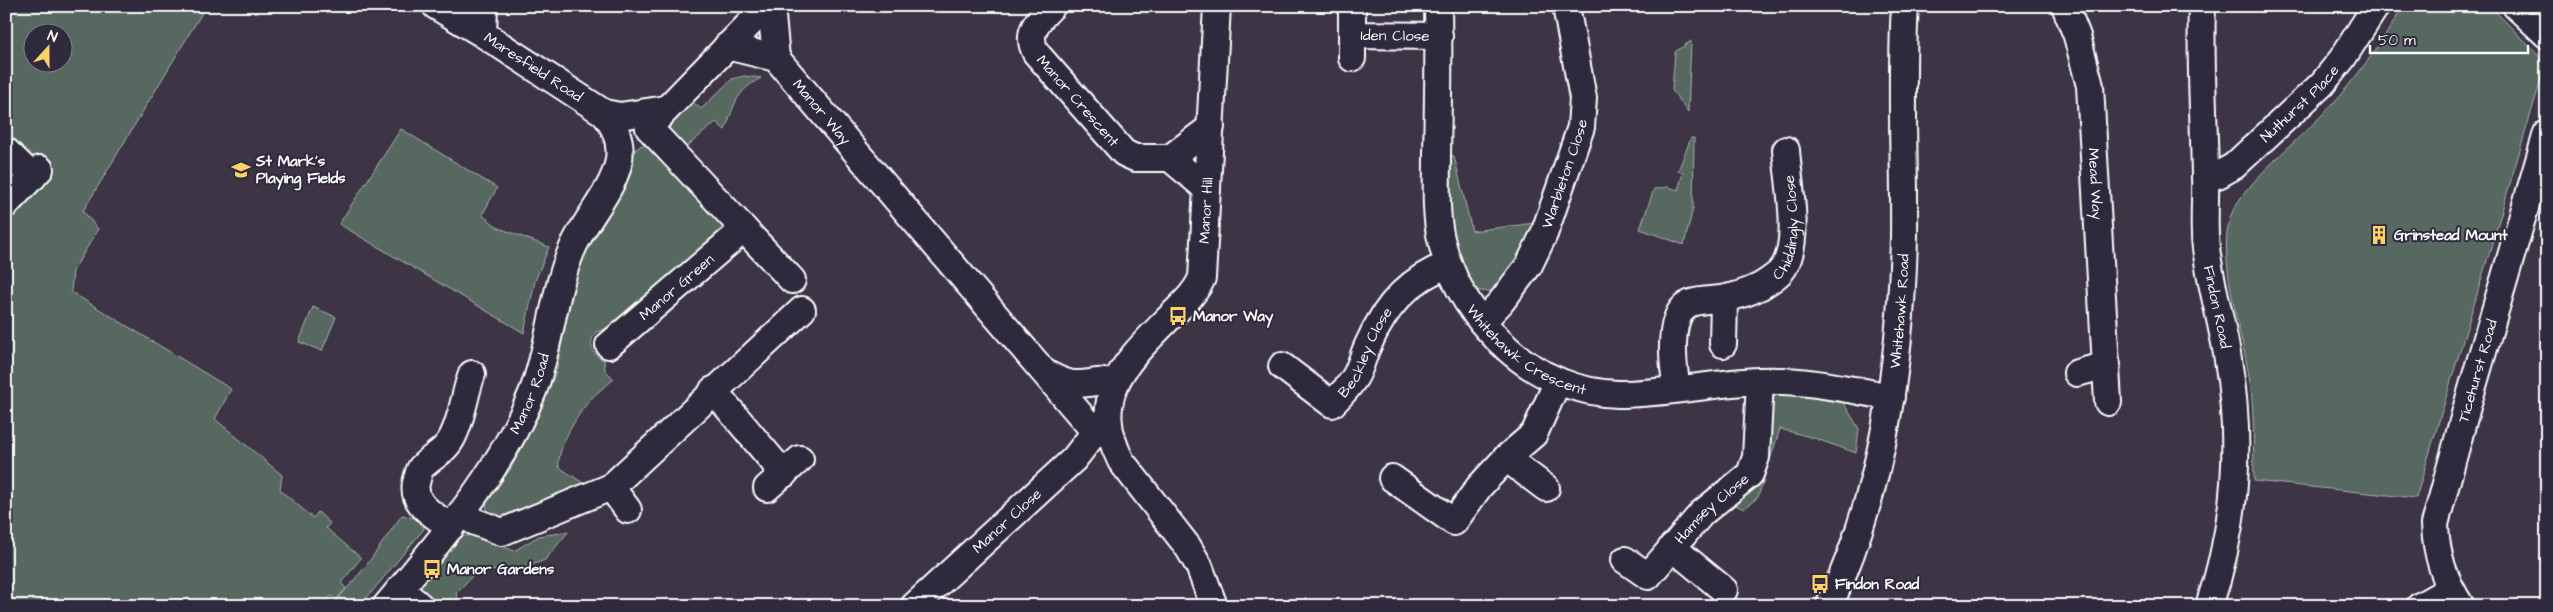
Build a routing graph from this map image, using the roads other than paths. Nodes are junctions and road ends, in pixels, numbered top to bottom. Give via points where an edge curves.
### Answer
1 (436, 6) edge
2 (484, 6) edge
3 (767, 6) edge
4 (771, 6) edge
5 (1052, 6) edge
6 (1217, 6) edge
7 (1438, 6) edge
8 (1566, 6) edge
9 (1905, 6) edge
10 (2065, 6) edge
11 (2202, 6) edge
12 (2376, 6) edge
13 (2516, 6) edge
14 (1352, 7) edge
15 (482, 34) junction
16 (2547, 35) edge
17 (1439, 36) junction
18 (727, 46) junction
19 (776, 58) junction
20 (666, 109) junction
21 (604, 113) junction
22 (1211, 127) junction
23 (649, 128) junction
24 (2547, 133) edge
25 (1786, 150) dead end
26 (6, 152) edge
27 (620, 155) junction
28 (1170, 158) junction
29 (2205, 176) junction
30 (1207, 190) junction
31 (6, 204) edge
32 (744, 229) junction
33 (1448, 265) junction
34 (786, 274) dead end
35 (1724, 299) junction
36 (802, 310) dead end
37 (1482, 322) junction
38 (1723, 344) dead end
39 (609, 345) dead end
40 (2107, 365) junction
41 (1282, 366) dead end
42 (472, 374) dead end
43 (1046, 374) junction
44 (2077, 374) dead end
45 (1558, 381) junction
46 (1760, 381) junction
47 (1115, 384) junction
48 (1677, 388) junction
49 (714, 390) junction
50 (1891, 397) junction
51 (2108, 402) dead end
52 (1102, 431) junction
53 (1506, 458) junction
54 (784, 474) dead end
55 (1392, 478) dead end
56 (611, 488) junction
57 (1546, 488) dead end
58 (628, 510) dead end
59 (456, 520) junction
60 (1672, 547) junction
61 (1625, 560) dead end
62 (1724, 590) dead end
63 (393, 597) edge
64 (2456, 598) edge
65 (1836, 604) edge
66 (420, 606) edge
67 (914, 606) edge
68 (1214, 606) edge
69 (2209, 606) edge
70 (2420, 606) edge

1 - 15 street, Maresfield Road
2 - 15 street
3 - 18 street
4 - 19 street
5 - 28 street, Manor Crescent via 1034,26 1032,45 1036,53 1124,153 1135,158
6 - 22 street, Manor Hill
7 - 17 street, Whitehawk Crescent
8 - 37 street, Warbleton Close via 1583,98 1581,126 1544,234 1529,265
9 - 50 street, Whitehawk Road via 1902,75 1904,238
10 - 40 street, Mead Way via 2077,36 2090,86
11 - 29 street, Findon Road via 2200,58
12 - 29 street, Nuthurst Place via 2322,84 2234,166 2218,175
13 - 16 street
14 - 17 street, Iden Close via 1352,47
15 - 21 street, Maresfield Road
17 - 33 street, Whitehawk Crescent via 1438,212 1440,238
18 - 19 street
18 - 20 street
19 - 43 street, Manor Way
20 - 21 street via 620,116
20 - 23 street
21 - 27 street, Manor Road via 616,131
22 - 28 street
22 - 30 street, Manor Hill
23 - 27 street
23 - 32 street
24 - 64 street, Ticehurst Road via 2436,518 2436,544 2441,568
25 - 35 street, Chiddingly Close via 1793,233 1784,268 1752,291
26 - 31 street via 36,173
27 - 59 street, Manor Road via 615,176 574,246 545,356 518,425
28 - 30 street
29 - 69 street, Findon Road via 2206,247 2228,360 2236,423 2235,482 2229,531
30 - 47 street, Manor Hill via 1204,263 1198,286 1129,360
32 - 34 street
32 - 39 street, Manor Green
33 - 37 street, Whitehawk Crescent via 1460,291
33 - 41 street, Beckley Close via 1435,269 1412,284 1392,303 1368,345 1354,379 1332,404
35 - 38 street
35 - 48 street, Chiddingly Close via 1692,302 1679,312 1673,344
36 - 49 street
37 - 45 street, Whitehawk Crescent via 1516,356
40 - 44 street
40 - 51 street, Mead Way
42 - 59 street via 465,405 452,438 437,456 420,468 416,482 415,494 424,508
43 - 47 street via 1069,384 1102,380
43 - 52 street, Manor Way
45 - 48 street, Whitehawk Crescent via 1596,392 1618,394
45 - 53 street via 1534,434
46 - 48 street, Whitehawk Crescent
46 - 50 street, Whitehawk Crescent via 1797,381
46 - 60 street, Hamsey Close via 1756,457 1750,474 1702,513
47 - 52 street, Manor Hill
49 - 54 street
49 - 56 street
50 - 65 street, Whitehawk Road via 1881,453
52 - 67 street, Manor Close
52 - 68 street, Manor Way via 1129,474 1188,547
53 - 55 street via 1454,522
53 - 57 street
56 - 58 street
56 - 59 street via 502,532 473,521
59 - 63 street, Manor Road
60 - 61 street, Hamsey Close via 1648,576
60 - 62 street, Hamsey Close
63 - 66 street
64 - 70 street

